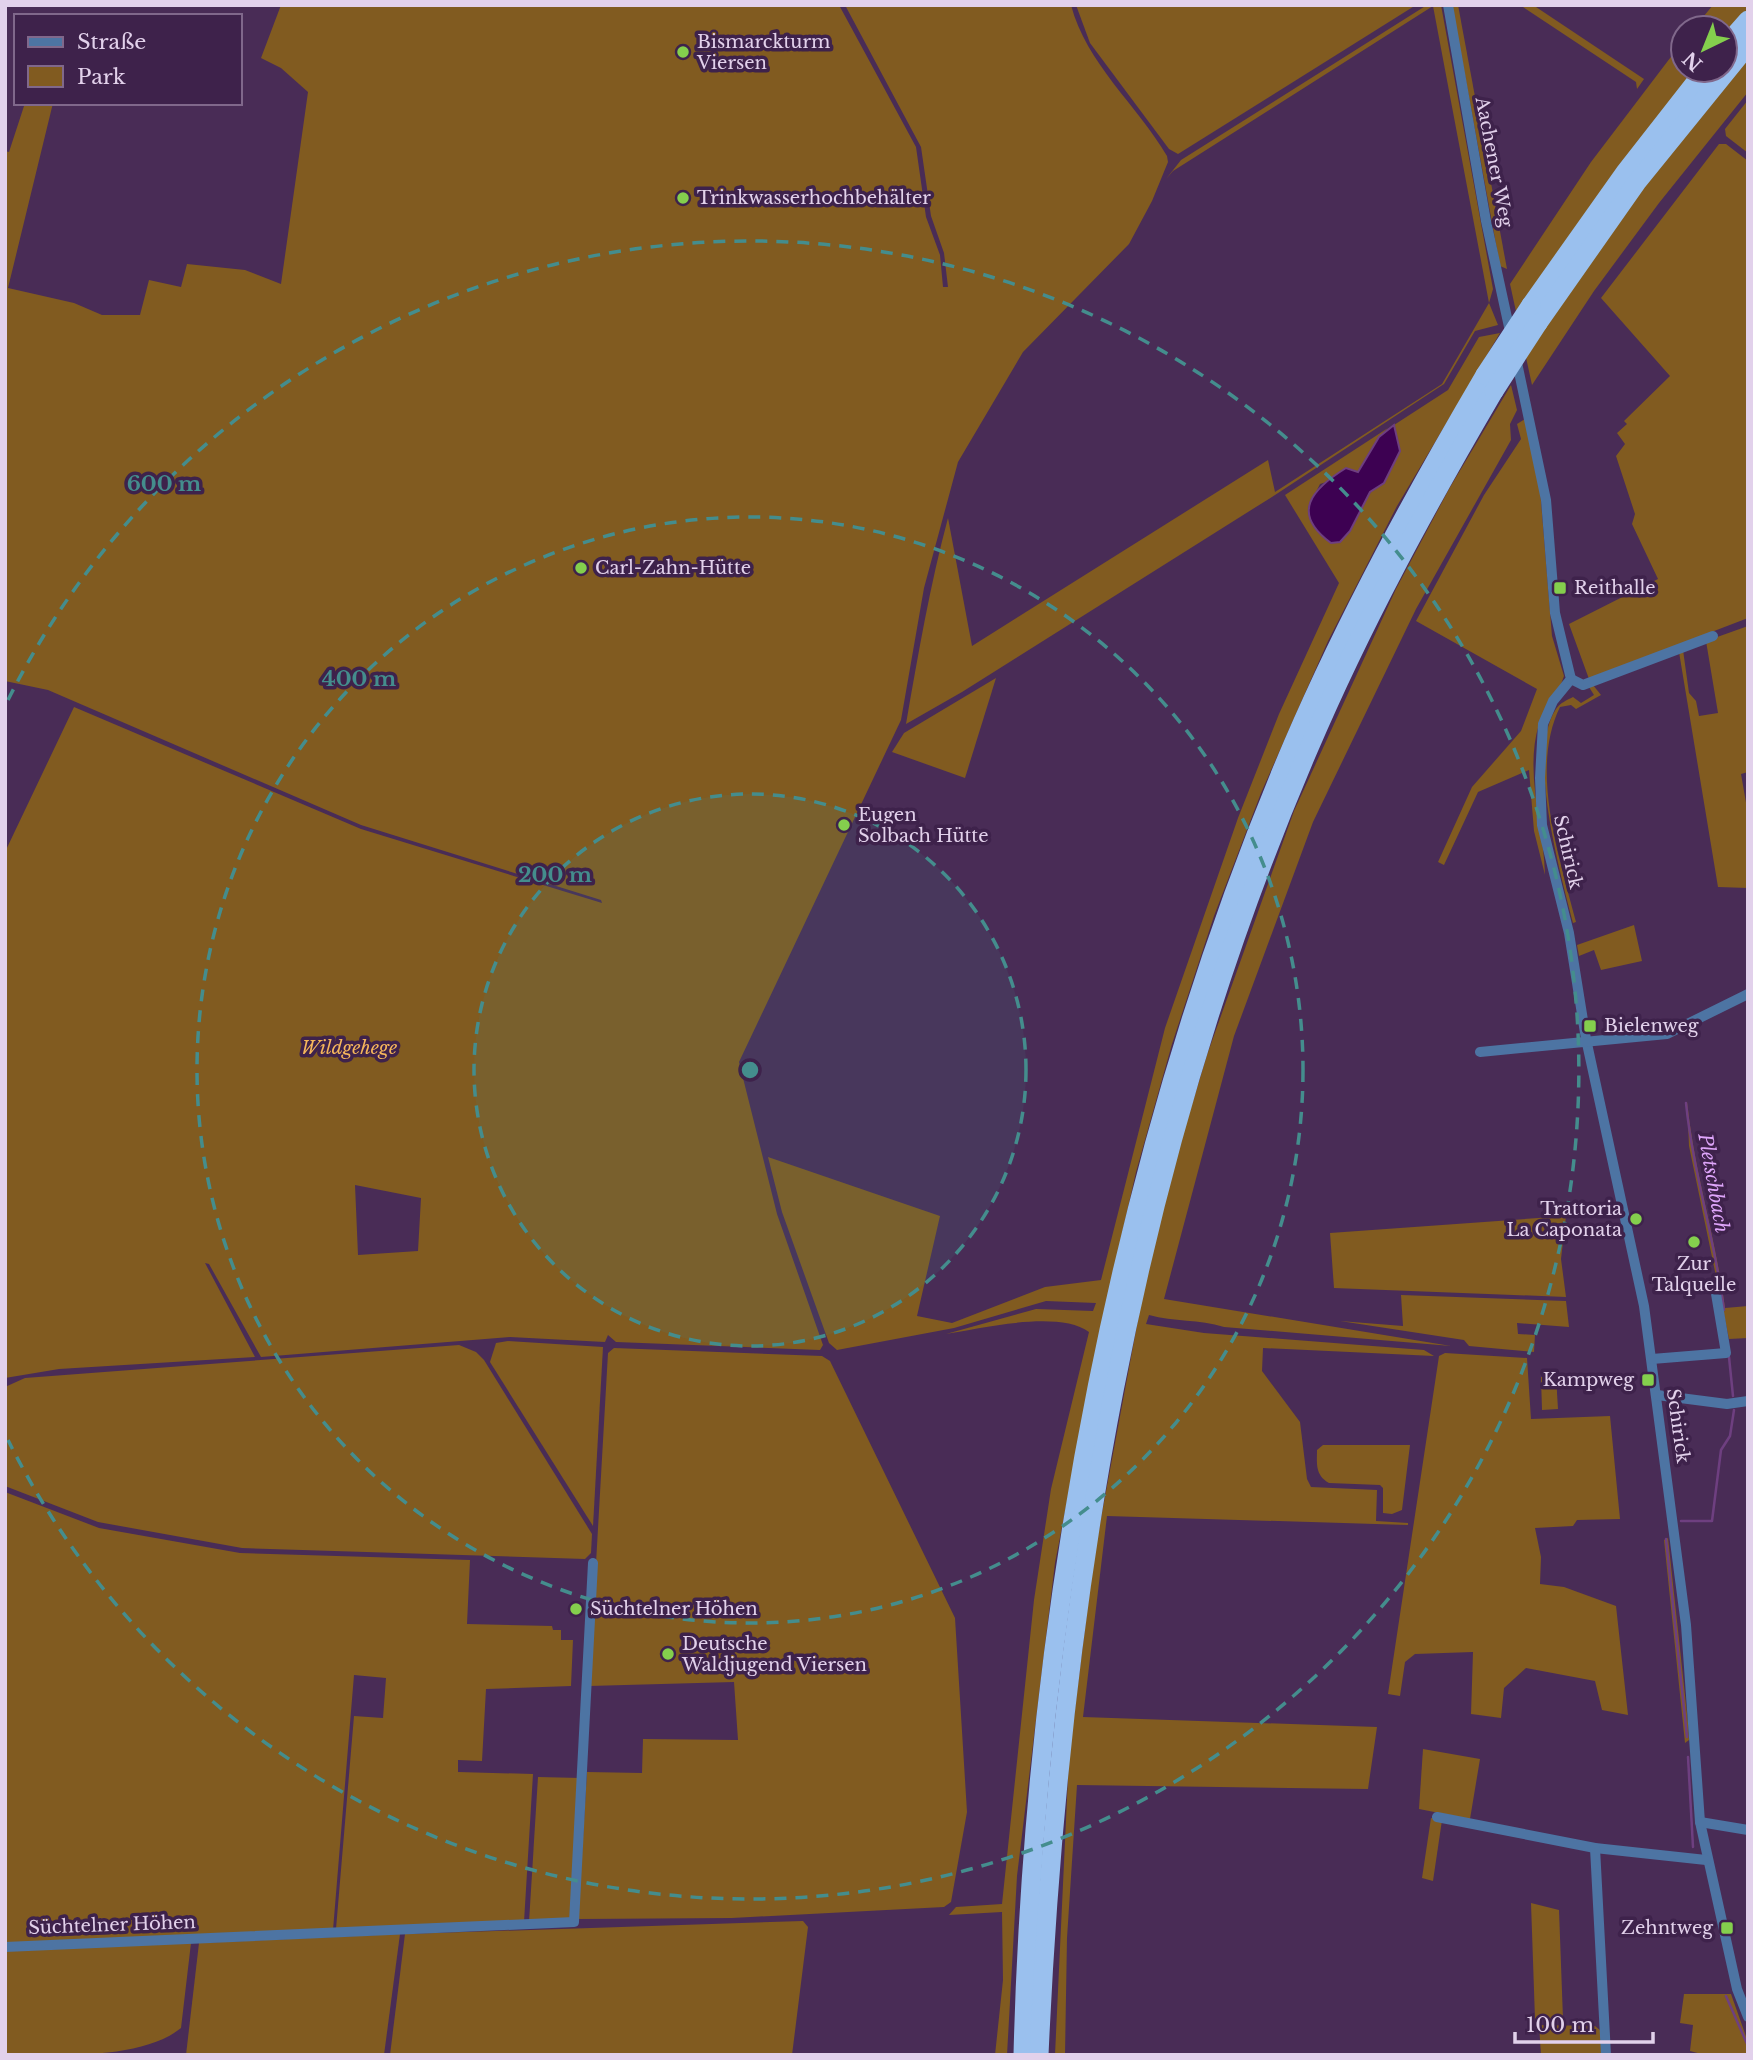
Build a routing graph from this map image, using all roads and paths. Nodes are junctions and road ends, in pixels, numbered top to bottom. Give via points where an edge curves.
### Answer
1 (1448, 5) edge
2 (1748, 45) edge
3 (1694, 84) edge
4 (1534, 314) junction
5 (1490, 383) junction
6 (1713, 636) dead end
7 (1571, 679) junction
8 (1748, 994) edge
9 (1586, 1039) junction
10 (1480, 1052) dead end
11 (1715, 1288) dead end
12 (1652, 1359) junction
13 (1657, 1395) junction
14 (1748, 1401) edge
15 (593, 1563) dead end
16 (1437, 1817) dead end
17 (1700, 1822) junction
18 (1748, 1830) edge
19 (1595, 1848) junction
20 (1706, 1860) junction
21 (5, 1947) edge
22 (1748, 2017) edge
23 (1023, 2055) edge
24 (1039, 2055) edge
25 (1606, 2055) edge

1 - 7 street, Aachener Weg via 1486,221 1540,464 1555,613
2 - 4 highway
3 - 4 highway via 1626,171
4 - 5 highway, bridge
5 - 23 highway via 1371,579 1294,742 1206,974 1144,1182 1089,1426 1058,1625 1034,1848
5 - 24 highway via 1308,748 1220,979 1159,1186 1108,1412 1072,1634 1049,1862
6 - 7 street via 1583,685
7 - 9 street, Schirick via 1553,701 1543,724 1539,802 1569,933
8 - 9 street via 1667,1034
9 - 10 street
9 - 12 street, Schirick
11 - 12 street via 1726,1353
12 - 13 street, Schirick
13 - 14 street via 1727,1404
13 - 17 street, Schirick via 1686,1625
15 - 21 street, Süchtelner Höhen via 575,1922
16 - 19 street
17 - 18 street
17 - 20 street, Schirick
19 - 20 street
19 - 25 street
20 - 22 street, Schirick

